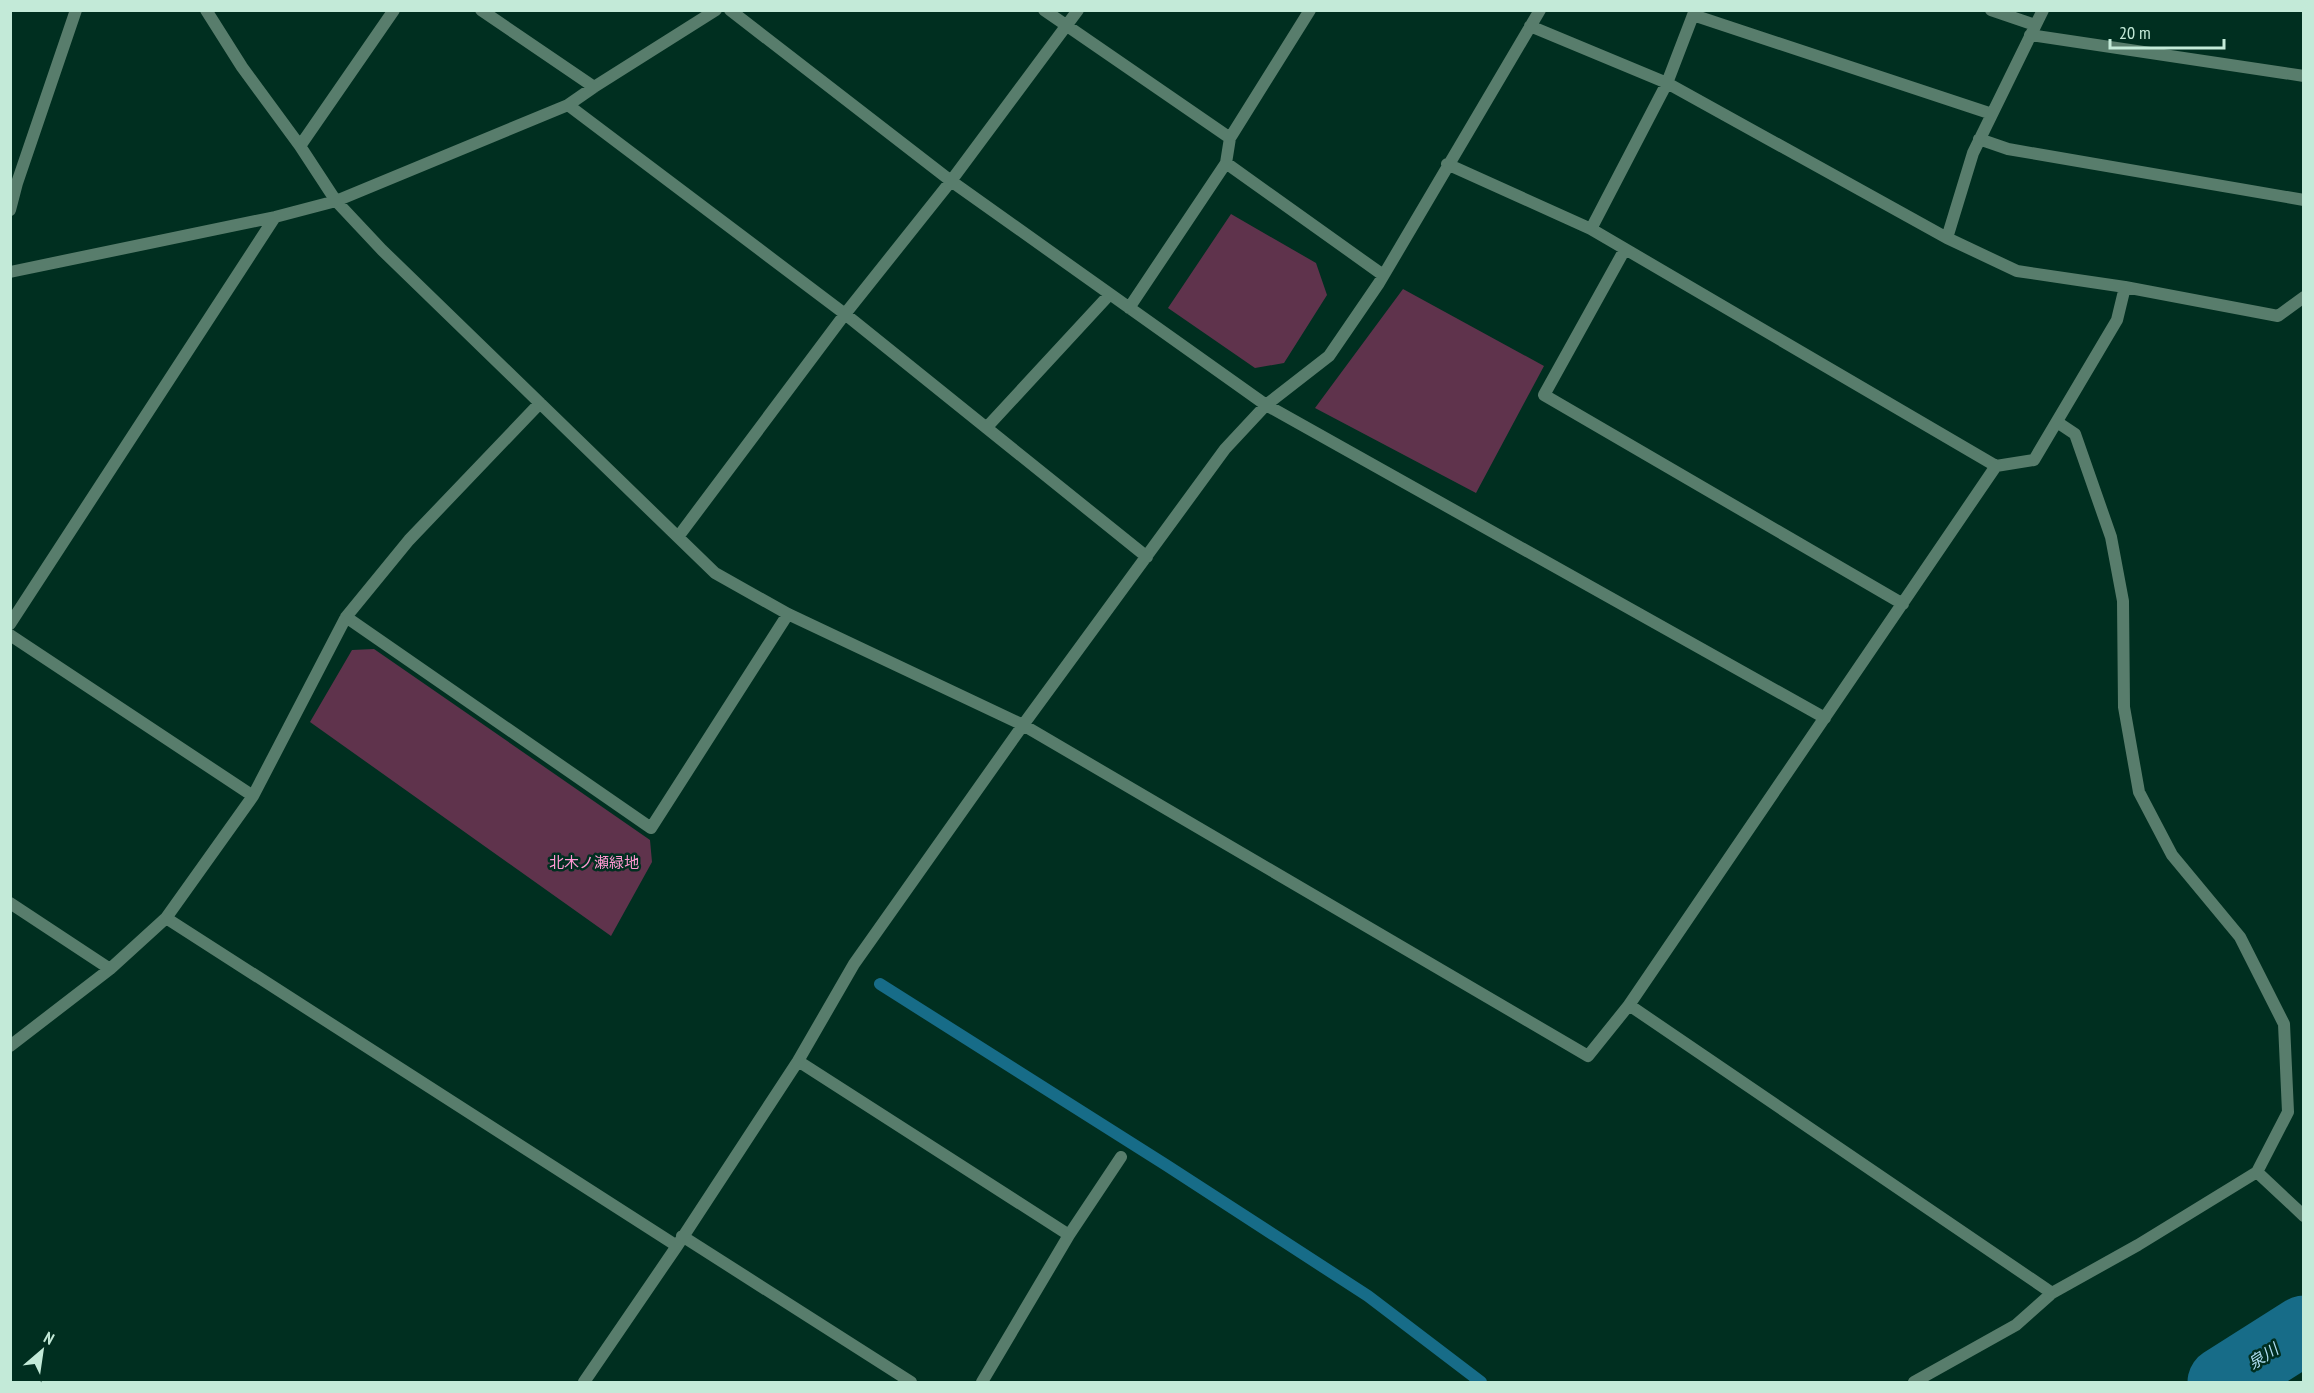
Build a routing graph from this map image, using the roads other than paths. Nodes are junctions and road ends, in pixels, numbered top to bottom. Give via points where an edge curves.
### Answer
1 (76, 10) edge
2 (206, 10) edge
3 (394, 10) edge
4 (481, 10) edge
5 (716, 10) edge
6 (730, 10) edge
7 (1044, 10) edge
8 (1078, 10) edge
9 (1310, 10) edge
10 (1540, 10) edge
11 (1991, 10) edge
12 (2043, 10) edge
13 (1694, 13) edge
14 (1530, 26) junction
15 (1066, 27) junction
16 (2033, 30) junction
17 (2304, 76) edge
18 (1667, 83) junction
19 (594, 87) junction
20 (568, 105) junction
21 (1992, 114) junction
22 (1230, 138) junction
23 (1980, 139) junction
24 (300, 146) junction
25 (1226, 163) junction
26 (1447, 164) junction
27 (14, 181) edge
28 (951, 182) junction
29 (2304, 200) edge
30 (336, 201) junction
31 (10, 210) edge
32 (275, 217) junction
33 (1591, 228) junction
34 (1947, 238) junction
35 (1625, 249) junction
36 (10, 272) edge
37 (1383, 275) junction
38 (2125, 287) junction
39 (1110, 294) junction
40 (2304, 297) edge
41 (1129, 308) junction
42 (845, 314) junction
43 (540, 403) junction
44 (1266, 405) junction
45 (2057, 422) junction
46 (987, 427) junction
47 (1996, 466) junction
48 (678, 537) junction
49 (1148, 558) junction
50 (1902, 604) junction
51 (788, 614) junction
52 (346, 618) junction
53 (10, 624) edge
54 (10, 635) edge
55 (1825, 718) junction
56 (1023, 725) junction
57 (253, 796) junction
58 (10, 903) edge
59 (166, 918) junction
60 (110, 969) junction
61 (1629, 1005) junction
62 (10, 1046) edge
63 (798, 1061) junction
64 (1121, 1156) dead end
65 (2257, 1172) junction
66 (2304, 1216) edge
67 (1069, 1235) junction
68 (680, 1241) junction
69 (2052, 1293) junction
70 (584, 1383) edge
71 (911, 1383) edge
72 (982, 1383) edge
73 (1914, 1383) edge

1 - 27 street
2 - 24 street
3 - 24 street
4 - 19 street
5 - 19 street
6 - 28 street
7 - 15 street
8 - 15 street
9 - 22 street
10 - 14 street
11 - 16 street
12 - 16 street
13 - 18 street
13 - 21 street
14 - 18 street
14 - 26 street
15 - 22 street
15 - 28 street
16 - 17 street
16 - 21 street
18 - 33 street
18 - 34 street
19 - 20 street
20 - 30 street
20 - 42 street
21 - 23 street
22 - 25 street
23 - 29 street via 2008,149
23 - 34 street via 1972,153
24 - 30 street
25 - 37 street
25 - 41 street
26 - 33 street
26 - 37 street
27 - 31 street
28 - 39 street
28 - 42 street
30 - 32 street
30 - 43 street
32 - 36 street
32 - 53 street
33 - 35 street
34 - 38 street via 2017,271
35 - 47 street
35 - 50 street via 1544,395
37 - 44 street via 1329,356
38 - 40 street via 2278,316
38 - 45 street via 2117,320
39 - 41 street
39 - 46 street
41 - 44 street
42 - 46 street
42 - 48 street
43 - 48 street
43 - 52 street via 409,540
44 - 49 street via 1225,449
44 - 55 street
45 - 47 street via 2034,460
45 - 65 street via 2075,434 2111,537 2123,601 2124,707 2139,792 2172,855 2240,937 2284,1024 2288,1112
46 - 49 street
47 - 50 street
48 - 51 street via 715,573
49 - 56 street
50 - 55 street
51 - 52 street via 651,828
51 - 56 street
52 - 57 street
54 - 57 street
55 - 61 street
56 - 61 street via 1588,1056
56 - 63 street via 854,964
57 - 59 street
58 - 60 street
59 - 60 street
59 - 68 street
60 - 62 street
61 - 69 street
63 - 67 street
63 - 68 street
64 - 67 street
65 - 66 street
65 - 69 street
67 - 72 street
68 - 70 street
68 - 71 street
69 - 73 street via 2016,1325

